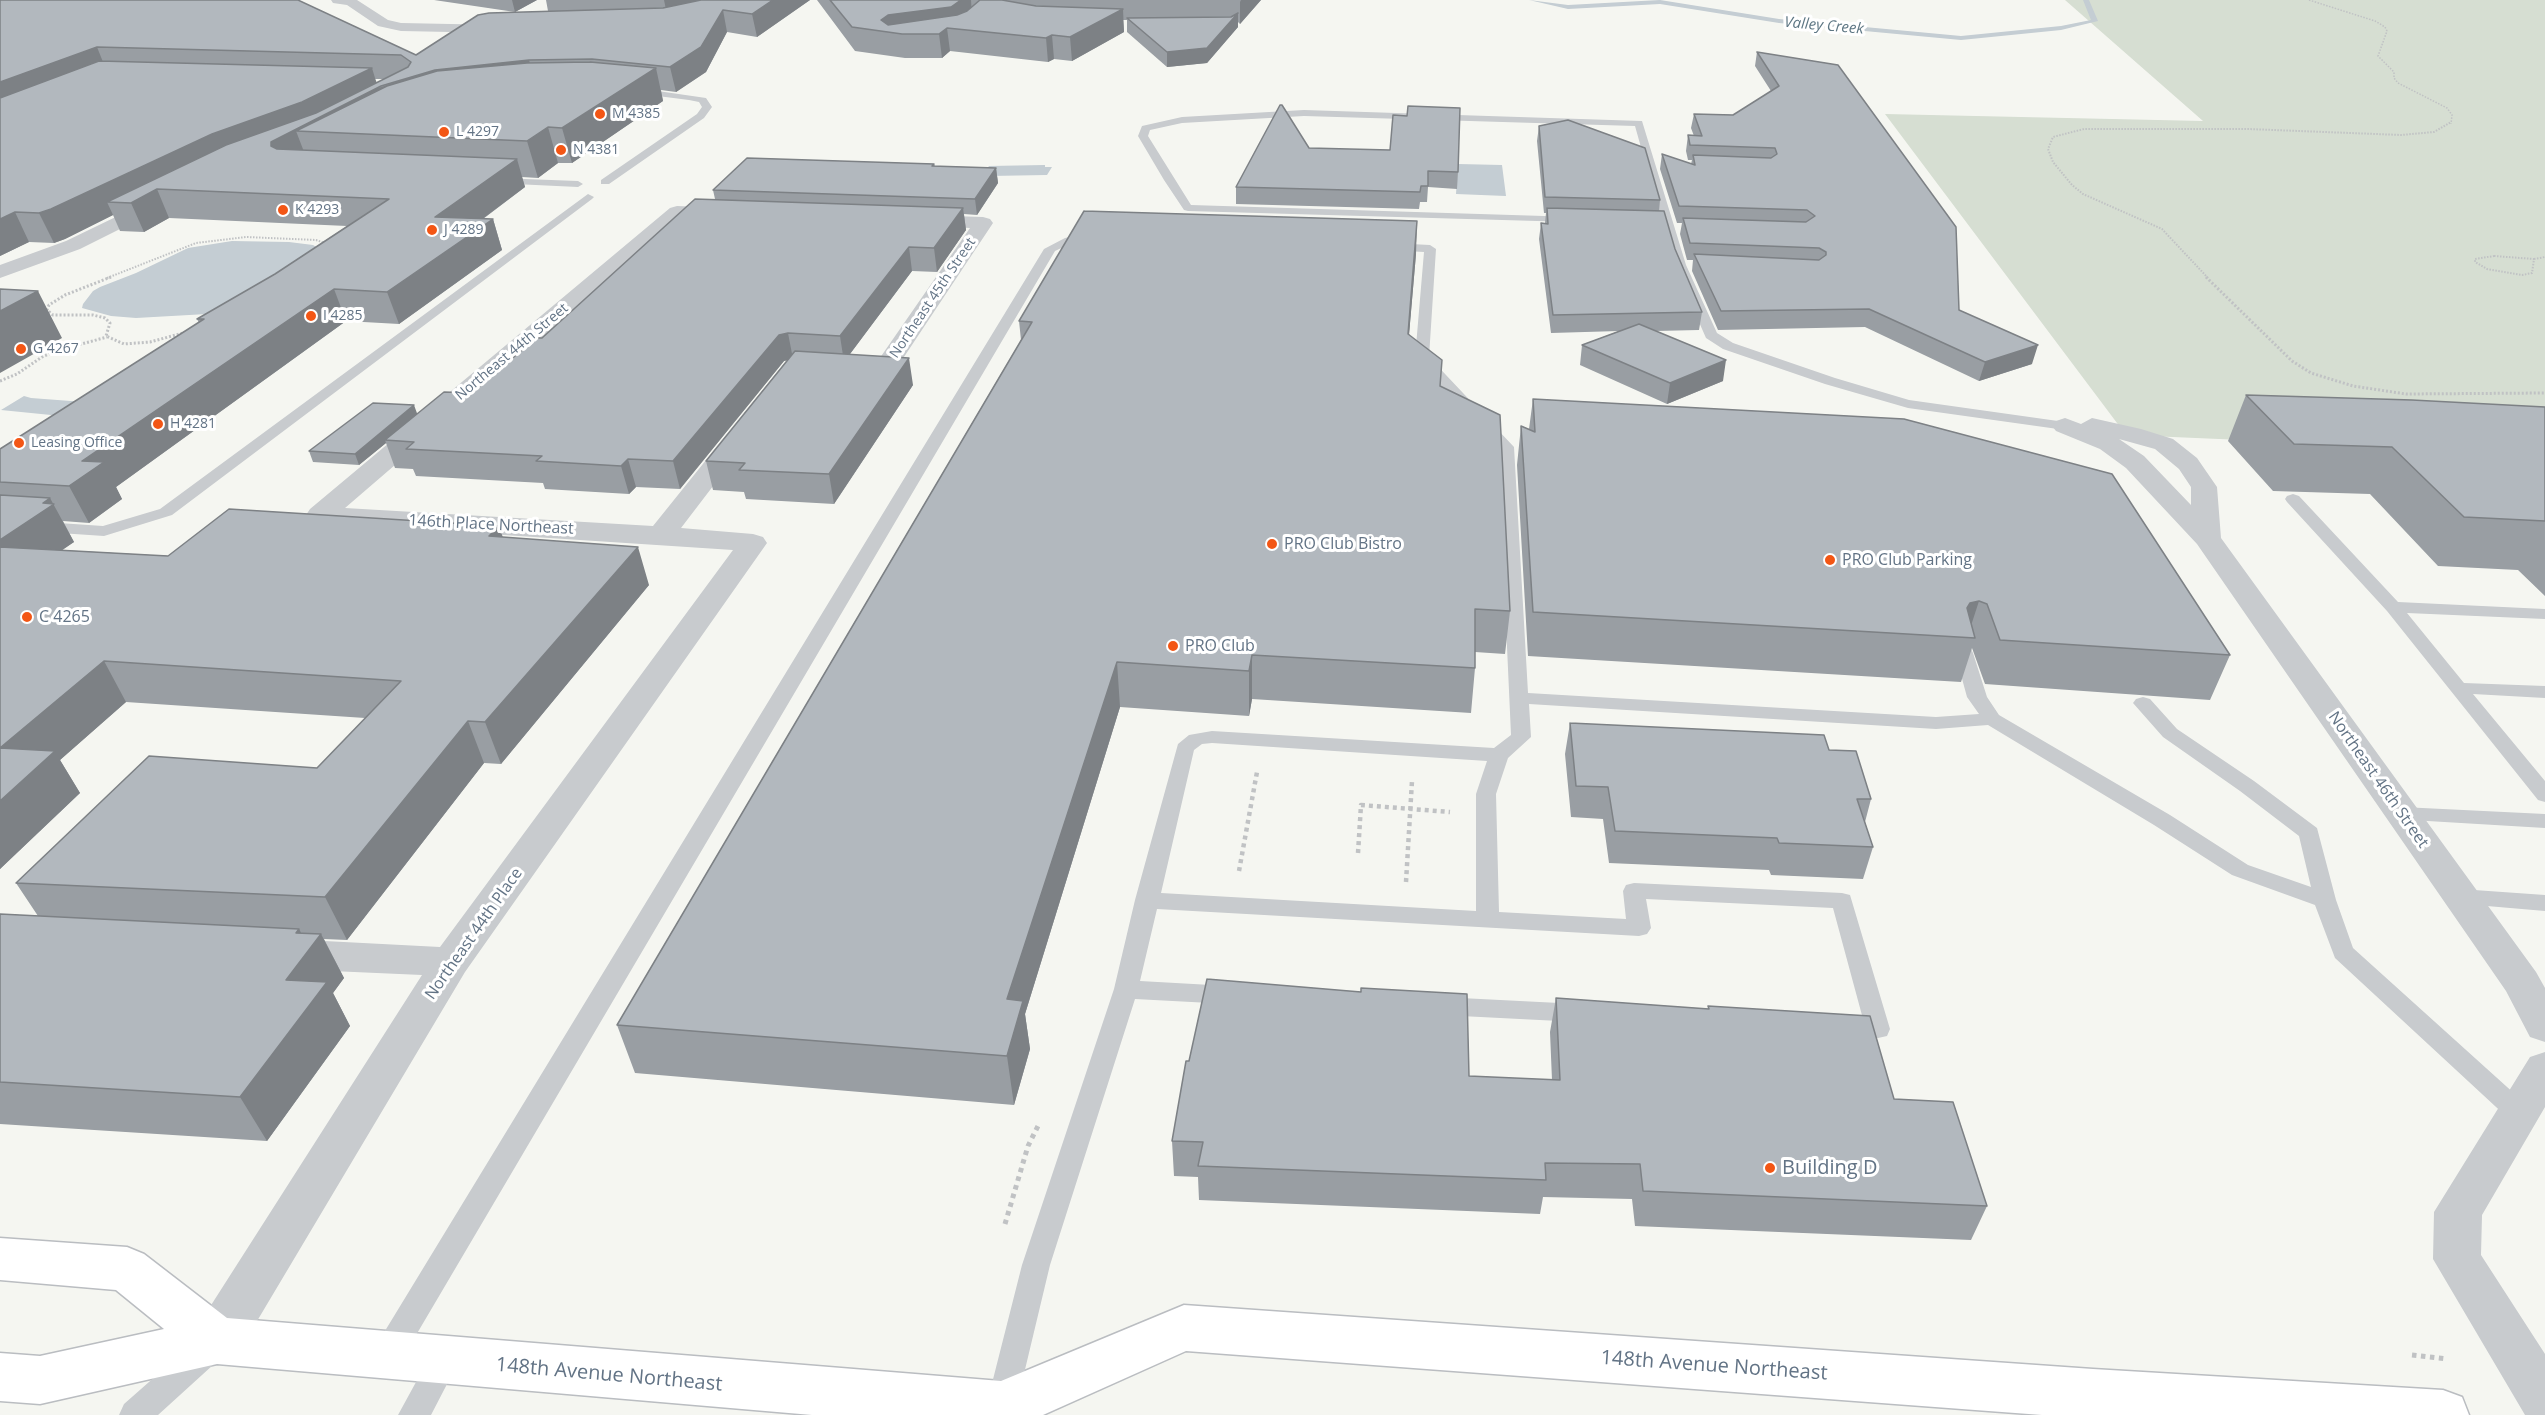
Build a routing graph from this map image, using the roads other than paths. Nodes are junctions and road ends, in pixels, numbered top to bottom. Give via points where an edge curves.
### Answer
1 (347, 0) edge
2 (513, 29) edge
3 (622, 90) edge
4 (487, 181) edge
5 (595, 188) junction
6 (178, 193) edge
7 (748, 214) edge
8 (1584, 219) edge
9 (900, 220) edge
10 (1110, 236) edge
11 (1371, 246) edge
12 (0, 272) edge
13 (837, 370) edge
14 (749, 424) edge
15 (2065, 426) junction
16 (2293, 499) dead end
17 (320, 515) joint
18 (0, 524) edge
19 (661, 535) junction
20 (2207, 538) junction
21 (2393, 607) junction
22 (2545, 614) edge
23 (1964, 653) edge
24 (2458, 688) junction
25 (2545, 692) edge
26 (1519, 698) junction
27 (2143, 703) dead end
28 (1992, 719) junction
29 (1498, 755) junction
30 (2545, 795) edge
31 (2402, 814) junction
32 (2545, 821) edge
33 (2460, 897) junction
34 (1146, 900) junction
35 (2325, 900) junction
36 (2545, 903) edge
37 (1488, 920) junction
38 (249, 952) edge
39 (451, 962) junction
40 (1126, 989) junction
41 (1257, 996) edge
42 (1424, 1005) edge
43 (1604, 1015) edge
44 (2545, 1026) edge
45 (1830, 1027) edge
46 (2545, 1069) edge
47 (2518, 1112) junction
48 (0, 1259) edge
49 (217, 1341) junction
50 (387, 1356) junction
51 (444, 1361) junction
52 (0, 1377) edge
53 (2545, 1400) edge
54 (1009, 1410) edge
55 (135, 1415) edge
56 (414, 1415) edge
57 (2443, 1415) edge

1 - 2 street via 383,23 401,27
3 - 5 lane via 689,97 703,100 707,107 701,116
4 - 5 lane
5 - 18 lane via 166,512 104,531
6 - 12 street via 73,245
7 - 17 street, Northeast 44th Street via 677,212
8 - 15 lane via 1188,208 1143,136 1146,128 1182,120 1304,113 1639,123 1657,164 1668,225 1711,335 1728,346 1908,404
9 - 13 street, Northeast 45th Street via 983,223 882,373
10 - 50 lane via 1069,240 1050,249
11 - 26 lane via 1430,249 1422,358 1506,447
14 - 19 street
15 - 20 street, Northeast 46th Street via 2109,444 2135,462
15 - 20 street via 2098,426 2164,444 2188,464 2204,487
16 - 21 lane
17 - 19 street, 146th Place Northeast
19 - 39 street, Northeast 44th Place via 753,543
20 - 31 street, Northeast 46th Street
21 - 22 lane
21 - 24 lane
23 - 28 lane via 1977,697
24 - 25 lane
24 - 30 lane
26 - 28 lane via 1936,723
26 - 29 lane via 1521,737
27 - 35 lane via 2170,733 2309,833
28 - 35 lane via 2240,870
29 - 34 lane via 1196,738 1185,748
29 - 37 lane via 1486,794
31 - 32 lane
31 - 33 street, Northeast 46th Street
33 - 36 lane
33 - 44 street, Northeast 46th Street via 2522,983
34 - 37 lane
34 - 40 lane
35 - 47 lane via 2343,952
37 - 45 lane via 1639,928 1634,891 1842,901 1878,1029
38 - 39 street
39 - 49 street, Northeast 44th Place
40 - 41 lane
40 - 54 lane via 1036,1265
42 - 43 lane
46 - 47 street
47 - 53 street via 2458,1212 2457,1259
48 - 49 main road via 127,1269
49 - 50 main road, 148th Avenue Northeast
49 - 52 main road, 148th Avenue Northeast via 40,1380
49 - 55 lane
50 - 51 main road, 148th Avenue Northeast
51 - 54 main road, 148th Avenue Northeast
51 - 56 lane
54 - 57 main road, 148th Avenue Northeast via 1184,1328 2093,1394

